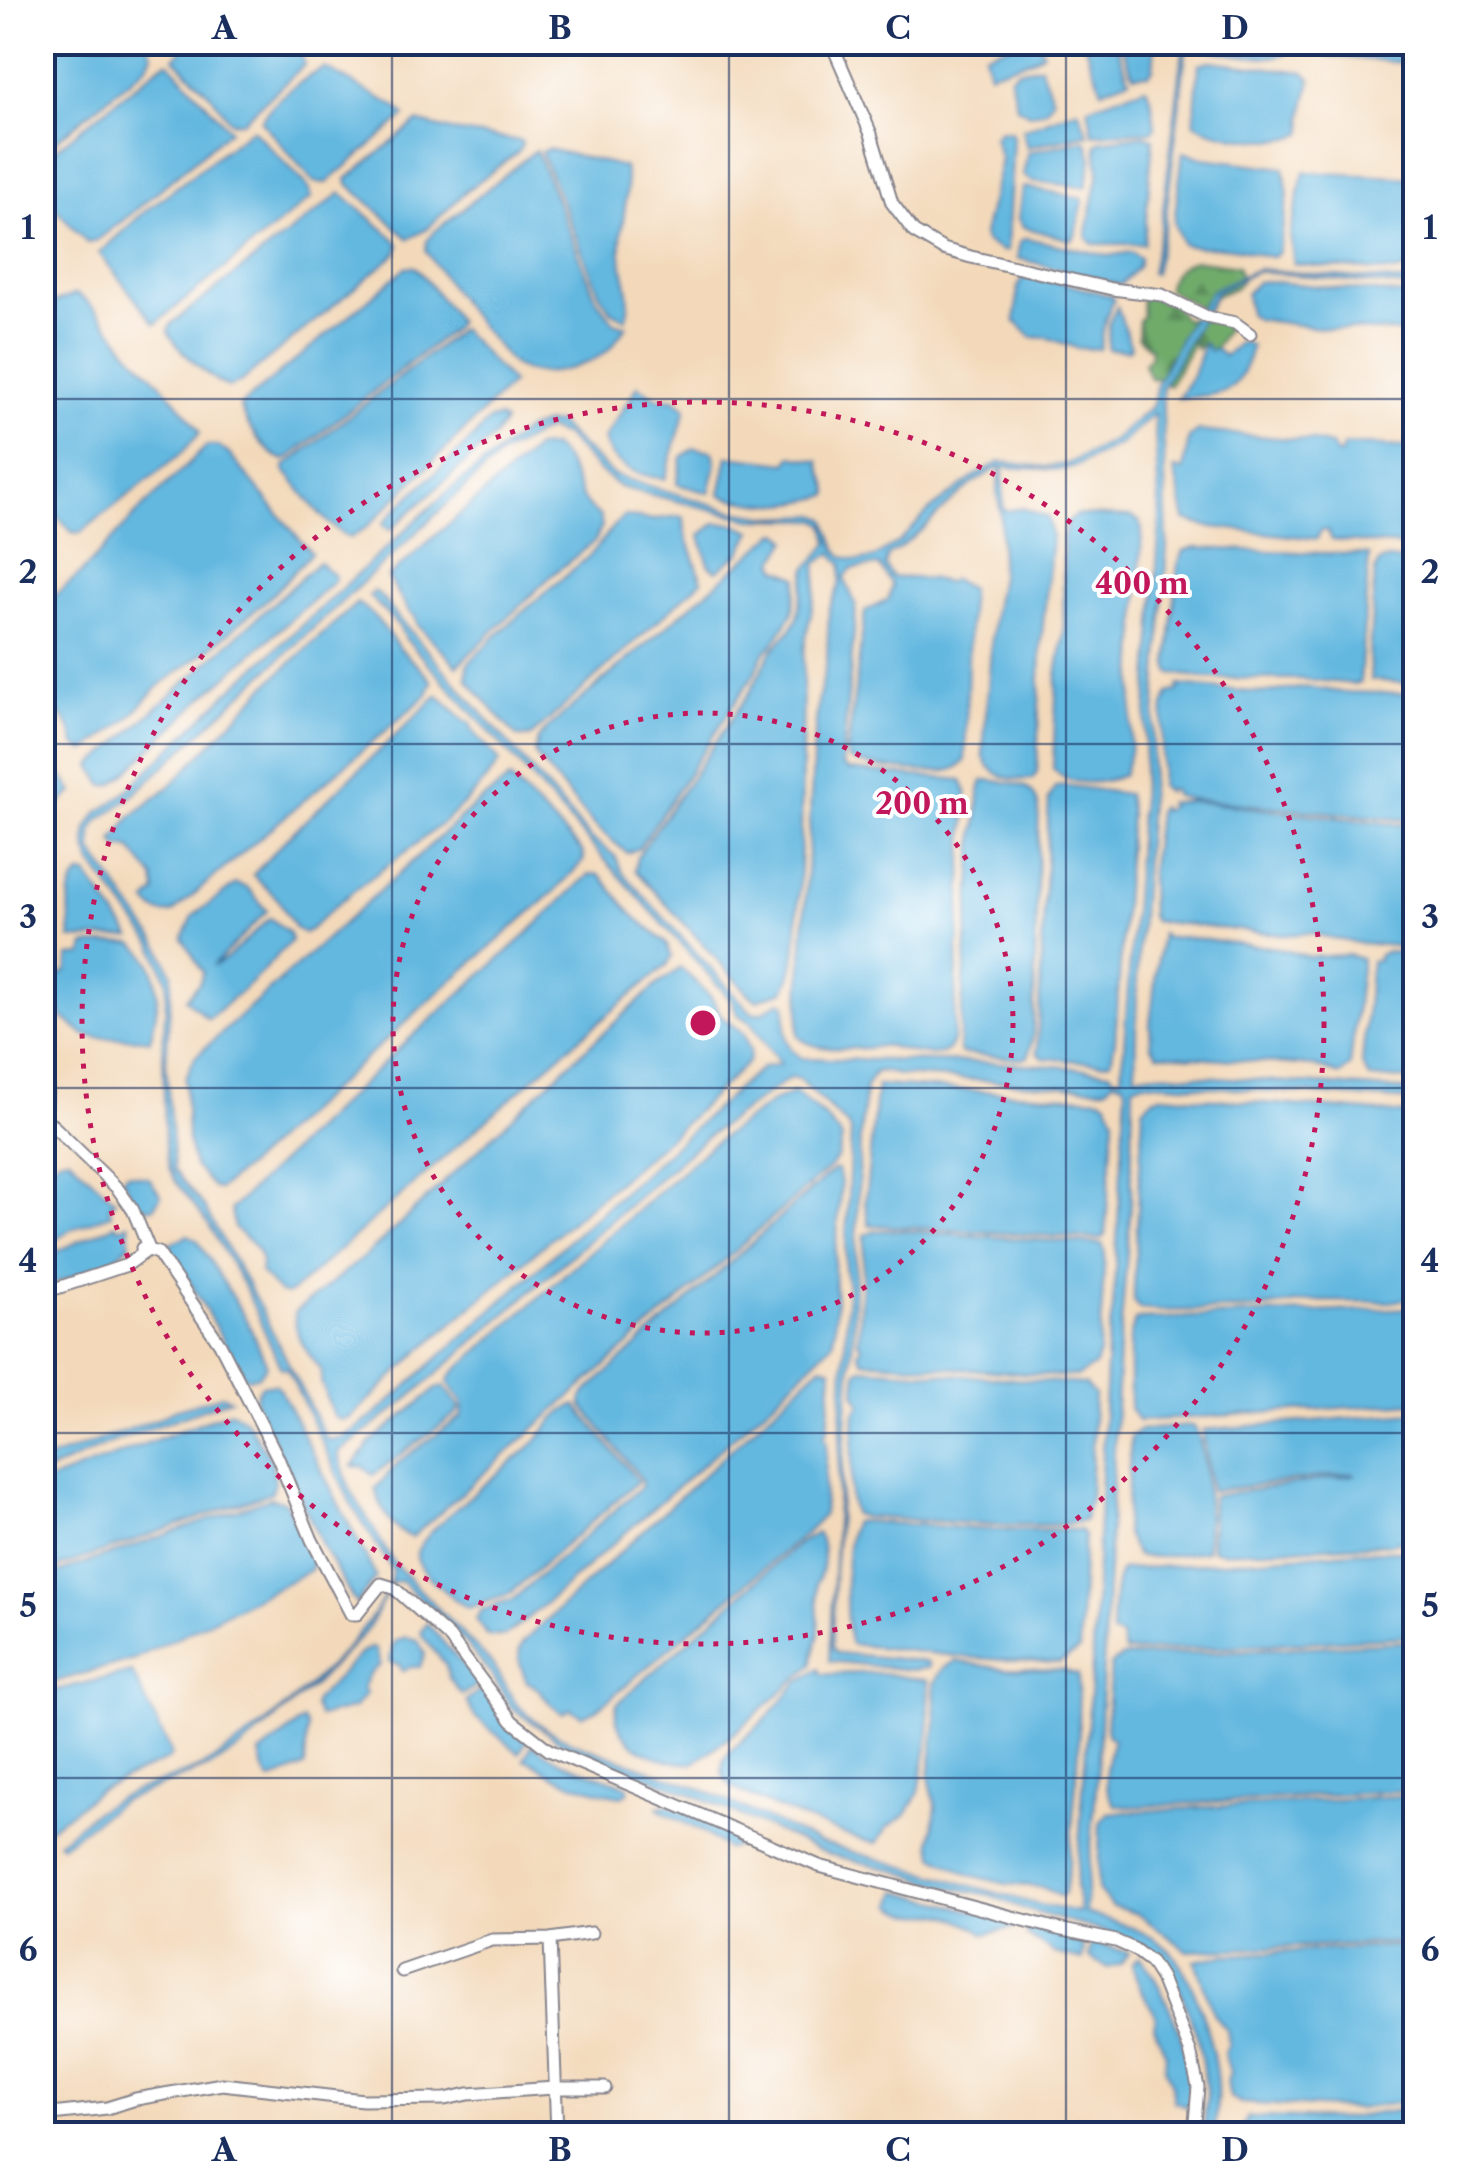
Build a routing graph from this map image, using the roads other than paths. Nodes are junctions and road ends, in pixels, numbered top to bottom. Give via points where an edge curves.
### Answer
1 (831, 42) edge
2 (1250, 334) dead end
3 (42, 974) edge
4 (44, 1116) edge
5 (145, 1248) junction
6 (42, 1293) edge
7 (591, 1933) dead end
8 (550, 1940) junction
9 (402, 1971) dead end
10 (554, 2088) junction
11 (605, 2088) dead end
12 (42, 2115) edge
13 (557, 2134) edge
14 (1194, 2134) edge

1 - 2 street via 872,134 892,203 914,232 942,249 1162,295
3 - 4 street via 52,1015
4 - 5 street via 118,1189
5 - 6 street via 127,1265
5 - 14 street via 166,1264 220,1344 351,1614 376,1588 390,1586 449,1637 512,1721 549,1750 819,1866 1134,1949 1160,1978 1190,2051 1198,2087
7 - 8 street
8 - 9 street via 492,1940
8 - 10 street
10 - 11 street
10 - 12 street via 363,2100 222,2084
10 - 13 street

